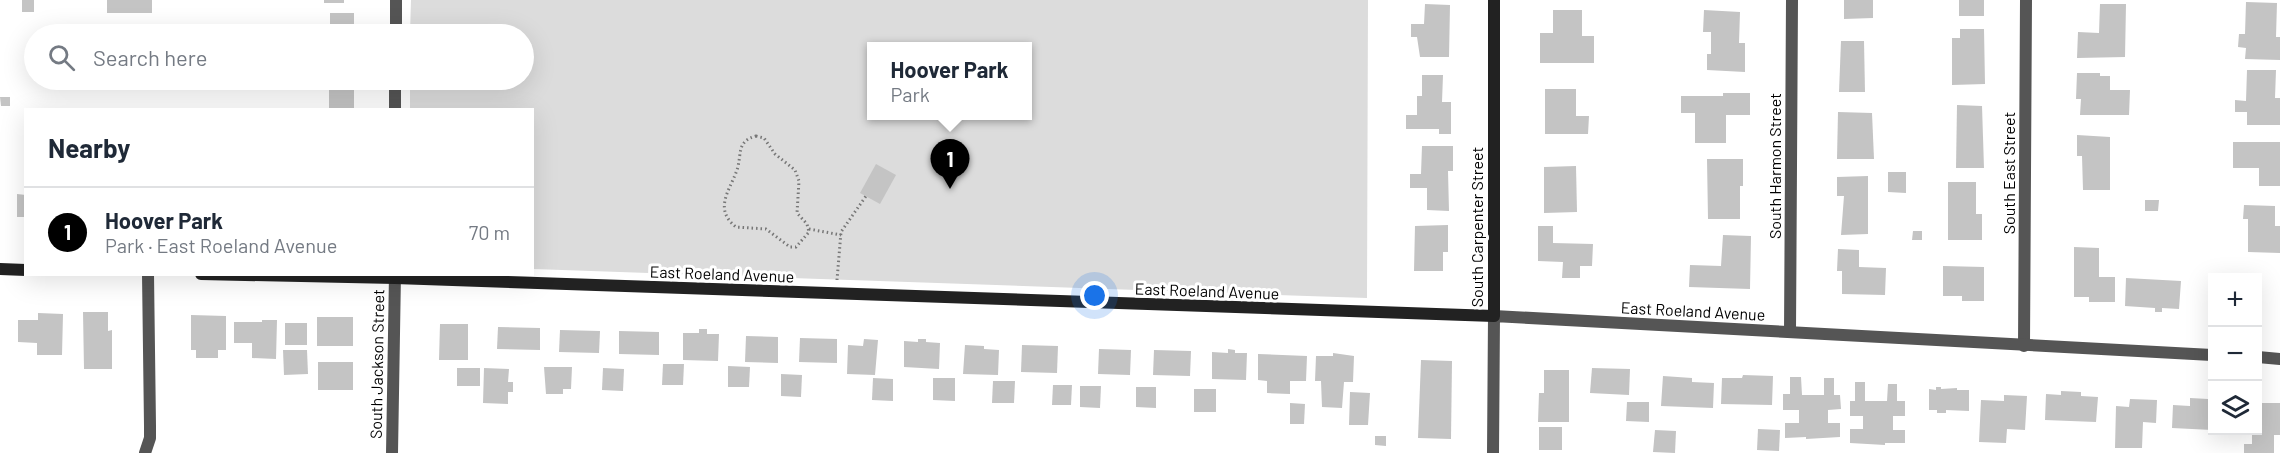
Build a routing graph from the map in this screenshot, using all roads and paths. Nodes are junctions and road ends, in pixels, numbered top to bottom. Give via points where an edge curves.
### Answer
1 (396, 0) edge
2 (1494, 0) edge
3 (1792, 0) edge
4 (2026, 0) edge
5 (396, 24) edge
6 (395, 90) edge
7 (395, 108) edge
8 (866, 196) dead end
9 (809, 230) junction
10 (841, 236) junction
11 (0, 269) edge
12 (24, 270) edge
13 (148, 276) edge
14 (395, 276) edge
15 (836, 294) junction
16 (1494, 316) junction
17 (1790, 332) junction
18 (2024, 346) junction
19 (2208, 355) edge
20 (2262, 357) edge
21 (2280, 358) edge
22 (146, 453) edge
23 (392, 453) edge
24 (1493, 453) edge

1 - 5 street
2 - 16 street, South Carpenter Street
3 - 17 street, South Harmon Street
4 - 18 street, South East Street
6 - 7 street
8 - 10 path
9 - 9 path via 799,246 790,247 772,232 736,227 727,217 727,192 740,149 748,138 764,138 774,154 795,170 799,181 797,213
9 - 10 path
10 - 15 path
11 - 12 street
13 - 22 street via 150,438
14 - 15 street, East Roeland Avenue
14 - 23 street, South Jackson Street
15 - 16 street, East Roeland Avenue
16 - 17 street, East Roeland Avenue
16 - 24 street, South Carpenter Street
17 - 18 street, East Roeland Avenue
18 - 19 street, East Roeland Avenue
20 - 21 street

